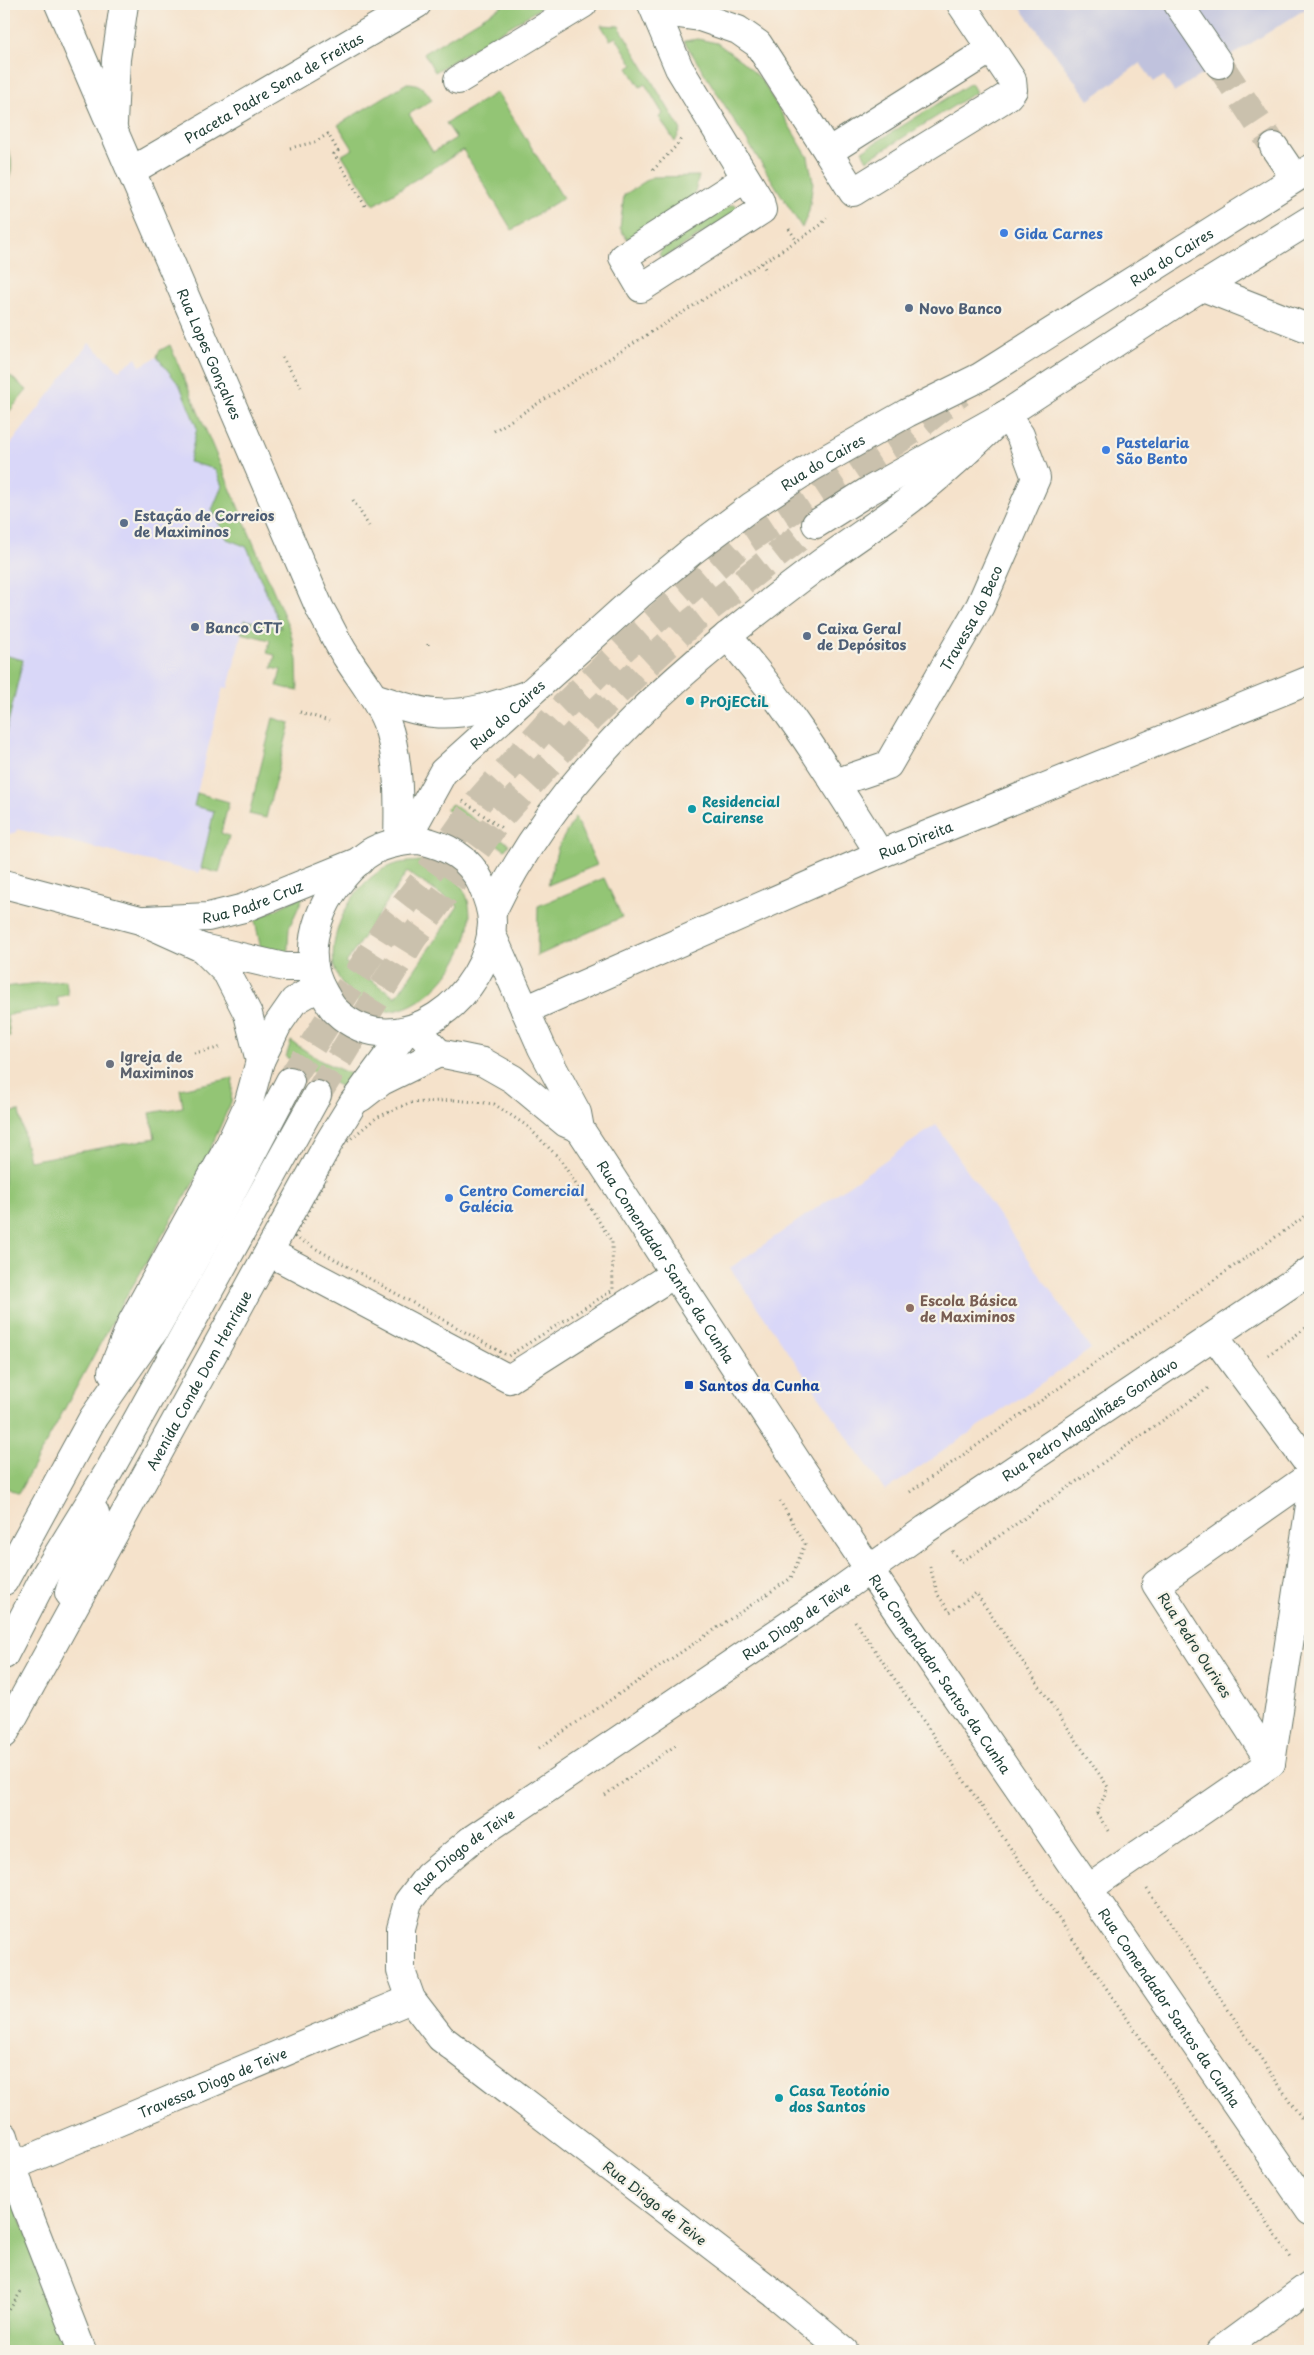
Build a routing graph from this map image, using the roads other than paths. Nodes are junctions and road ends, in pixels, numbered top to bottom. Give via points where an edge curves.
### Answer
1 (58, 4) edge
2 (124, 4) edge
3 (416, 4) edge
4 (583, 4) edge
5 (652, 4) edge
6 (961, 4) edge
7 (1178, 4) edge
8 (992, 49) junction
9 (1218, 64) tunnel mouth
10 (458, 80) dead end
11 (113, 130) junction
12 (1274, 147) tunnel mouth
13 (828, 152) junction
14 (131, 171) junction
15 (1303, 174) edge
16 (746, 178) junction
17 (1310, 220) edge
18 (1203, 287) junction
19 (1310, 329) edge
20 (1005, 415) junction
21 (816, 524) tunnel mouth
22 (728, 636) junction
23 (1310, 680) edge
24 (529, 694) junction
25 (374, 697) junction
26 (835, 783) junction
27 (401, 841) junction
28 (880, 854) junction
29 (360, 861) junction
30 (4, 884) edge
31 (140, 920) junction
32 (492, 922) junction
33 (202, 948) junction
34 (317, 977) junction
35 (525, 1010) junction
36 (411, 1030) junction
37 (439, 1053) junction
38 (260, 1061) junction
39 (290, 1081) tunnel mouth
40 (317, 1095) tunnel mouth
41 (353, 1103) junction
42 (580, 1129) junction
43 (269, 1252) junction
44 (1310, 1271) edge
45 (674, 1274) junction
46 (1214, 1336) junction
47 (93, 1418) junction
48 (1310, 1466) edge
49 (109, 1471) junction
50 (1310, 1476) edge
51 (1310, 1505) edge
52 (870, 1570) junction
53 (4, 1581) edge
54 (4, 1655) edge
55 (47, 1658) junction
56 (4, 1734) edge
57 (1271, 1763) junction
58 (1088, 1889) junction
59 (410, 1999) junction
60 (4, 2136) edge
61 (13, 2166) junction
62 (1310, 2211) edge
63 (1310, 2285) edge
64 (82, 2351) edge
65 (844, 2351) edge
66 (1220, 2351) edge

1 - 11 street, Rua Lopes Gonçalves
2 - 11 street via 116,59
3 - 14 street, Praceta Padre Sena de Freitas
4 - 10 street
5 - 13 street via 738,30 758,44
5 - 16 street via 679,68
6 - 8 street
7 - 9 street
8 - 13 street
8 - 13 street via 1012,80 1013,90 1008,96 853,192
11 - 14 street, Rua Lopes Gonçalves
12 - 15 street
14 - 25 street, Rua Lopes Gonçalves via 320,609 345,655
15 - 24 street, Rua do Caires via 980,377 857,440 752,506 684,557
16 - 16 street via 623,257 642,288 762,210
17 - 18 street
18 - 19 street
18 - 20 street
20 - 21 street via 913,465
20 - 22 street via 921,491
20 - 26 street, Travessa do Beco via 1020,435 1036,478 980,606 888,765
22 - 26 street via 754,666
22 - 32 street via 655,699 594,758 527,846 507,880
23 - 28 street, Rua Direita
24 - 25 street via 492,707 458,713 434,713
24 - 27 street, Rua do Caires via 443,772
25 - 27 street, Rua Lopes Gonçalves via 393,745
26 - 28 street
27 - 29 street
27 - 32 street, Rua Comendador Santos da Cunha via 433,843 465,860 478,876
28 - 35 street, Rua Direita
29 - 31 street, Rua Padre Cruz via 244,908 208,917
29 - 34 street via 345,874 323,910 314,933 312,956
30 - 31 street, Rua Padre Cruz
31 - 33 street, Rua Padre Cruz
32 - 35 street, Rua Comendador Santos da Cunha
32 - 36 street via 484,956 473,979 456,1001
33 - 34 street, Rua Padre Cruz
33 - 38 street, Rua Padre Cruz via 228,973 248,1014
34 - 36 street via 334,1010 350,1022 374,1031
34 - 38 street via 278,1024
35 - 42 street, Rua Comendador Santos da Cunha via 577,1113
36 - 37 street
36 - 41 street, Avenida Conde Dom Henrique
37 - 41 street, Avenida Conde Dom Henrique via 382,1081
37 - 42 street, Rua Comendador Santos da Cunha via 483,1062 513,1080 566,1123
38 - 47 street via 248,1105 229,1146 132,1322
39 - 47 street via 154,1331
40 - 49 street, Avenida Conde Dom Henrique
41 - 43 street, Avenida Conde Dom Henrique
42 - 45 street, Rua Comendador Santos da Cunha
43 - 45 street via 509,1379
43 - 55 street, Avenida Conde Dom Henrique
44 - 46 street, Rua Pedro Magalhães Gondavo
45 - 52 street, Rua Comendador Santos da Cunha
46 - 48 street
46 - 52 street, Rua Pedro Magalhães Gondavo
47 - 53 street
49 - 54 street, Avenida Conde Dom Henrique via 48,1572
49 - 55 street, Avenida Conde Dom Henrique
50 - 57 street, Rua Pedro Ourives via 1156,1584
51 - 57 street
52 - 58 street, Rua Comendador Santos da Cunha
52 - 59 street, Rua Diogo de Teive via 471,1840 428,1876 408,1902 401,1928 401,1971
55 - 56 street, Avenida Conde Dom Henrique
57 - 58 street
58 - 62 street, Rua Comendador Santos da Cunha
59 - 61 street, Travessa Diogo de Teive
59 - 65 street, Rua Diogo de Teive via 441,2038 775,2294
60 - 61 street
61 - 64 street
63 - 66 street

